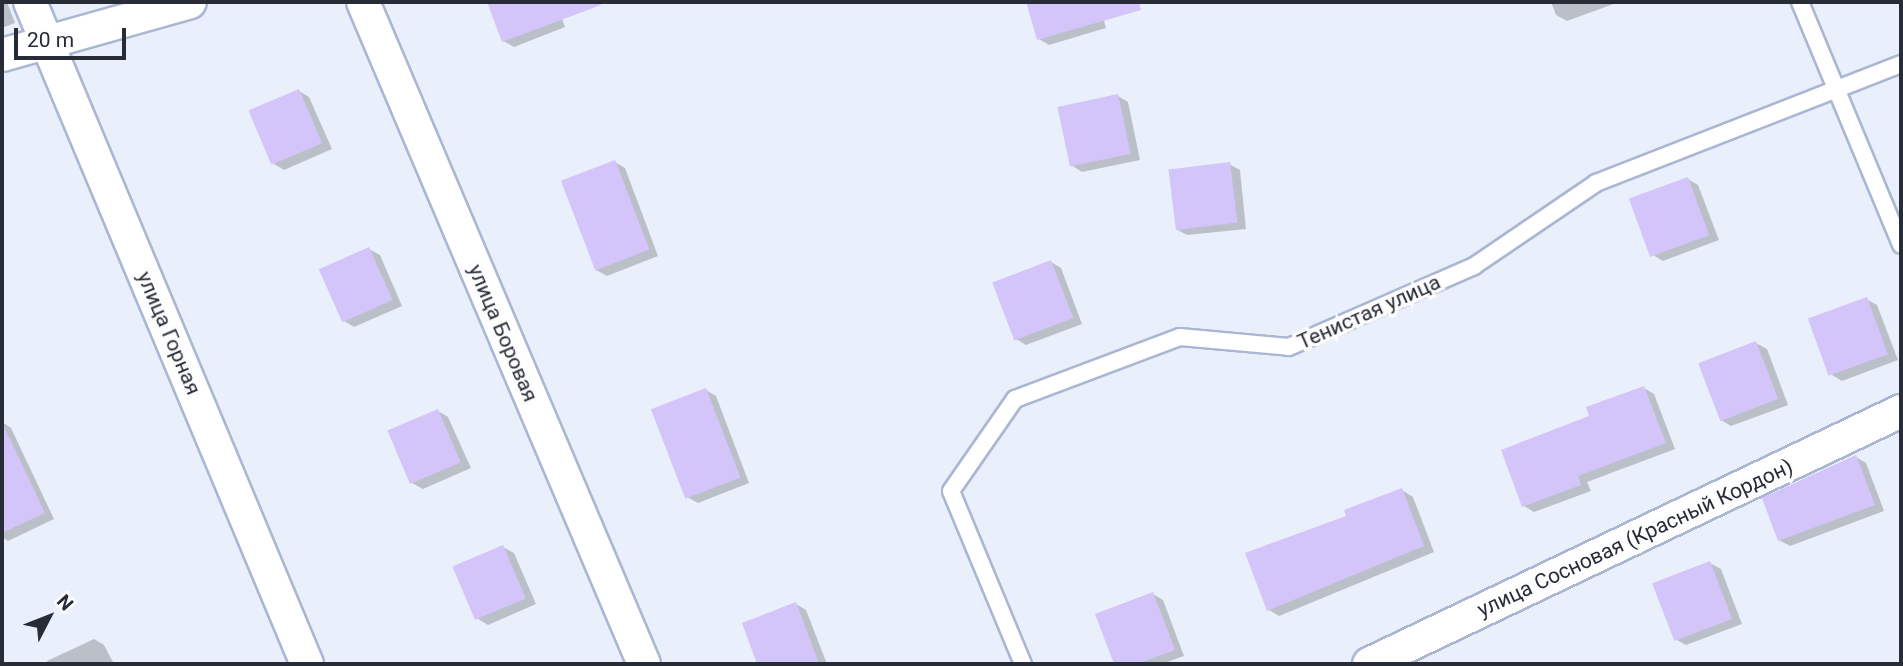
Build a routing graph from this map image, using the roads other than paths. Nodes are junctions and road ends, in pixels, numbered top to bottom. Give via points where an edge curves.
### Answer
1 (30, 2) edge
2 (190, 2) edge
3 (363, 2) edge
4 (1800, 2) edge
5 (46, 39) junction
6 (2, 55) edge
7 (1901, 64) edge
8 (1835, 92) junction
9 (1901, 245) edge
10 (1901, 411) edge
11 (307, 664) edge
12 (643, 664) edge
13 (1023, 664) edge
14 (1369, 664) edge

1 - 5 street, улица Горная
2 - 5 street
3 - 12 street, улица Боровая
4 - 8 lane
5 - 6 street
5 - 11 street, улица Горная
7 - 8 lane, Тенистая улица
8 - 9 lane
8 - 13 lane, Тенистая улица via 1596,183 1474,266 1289,347 1180,337 1015,399 951,491
10 - 14 street, улица Сосновая (Красный Кордон)

